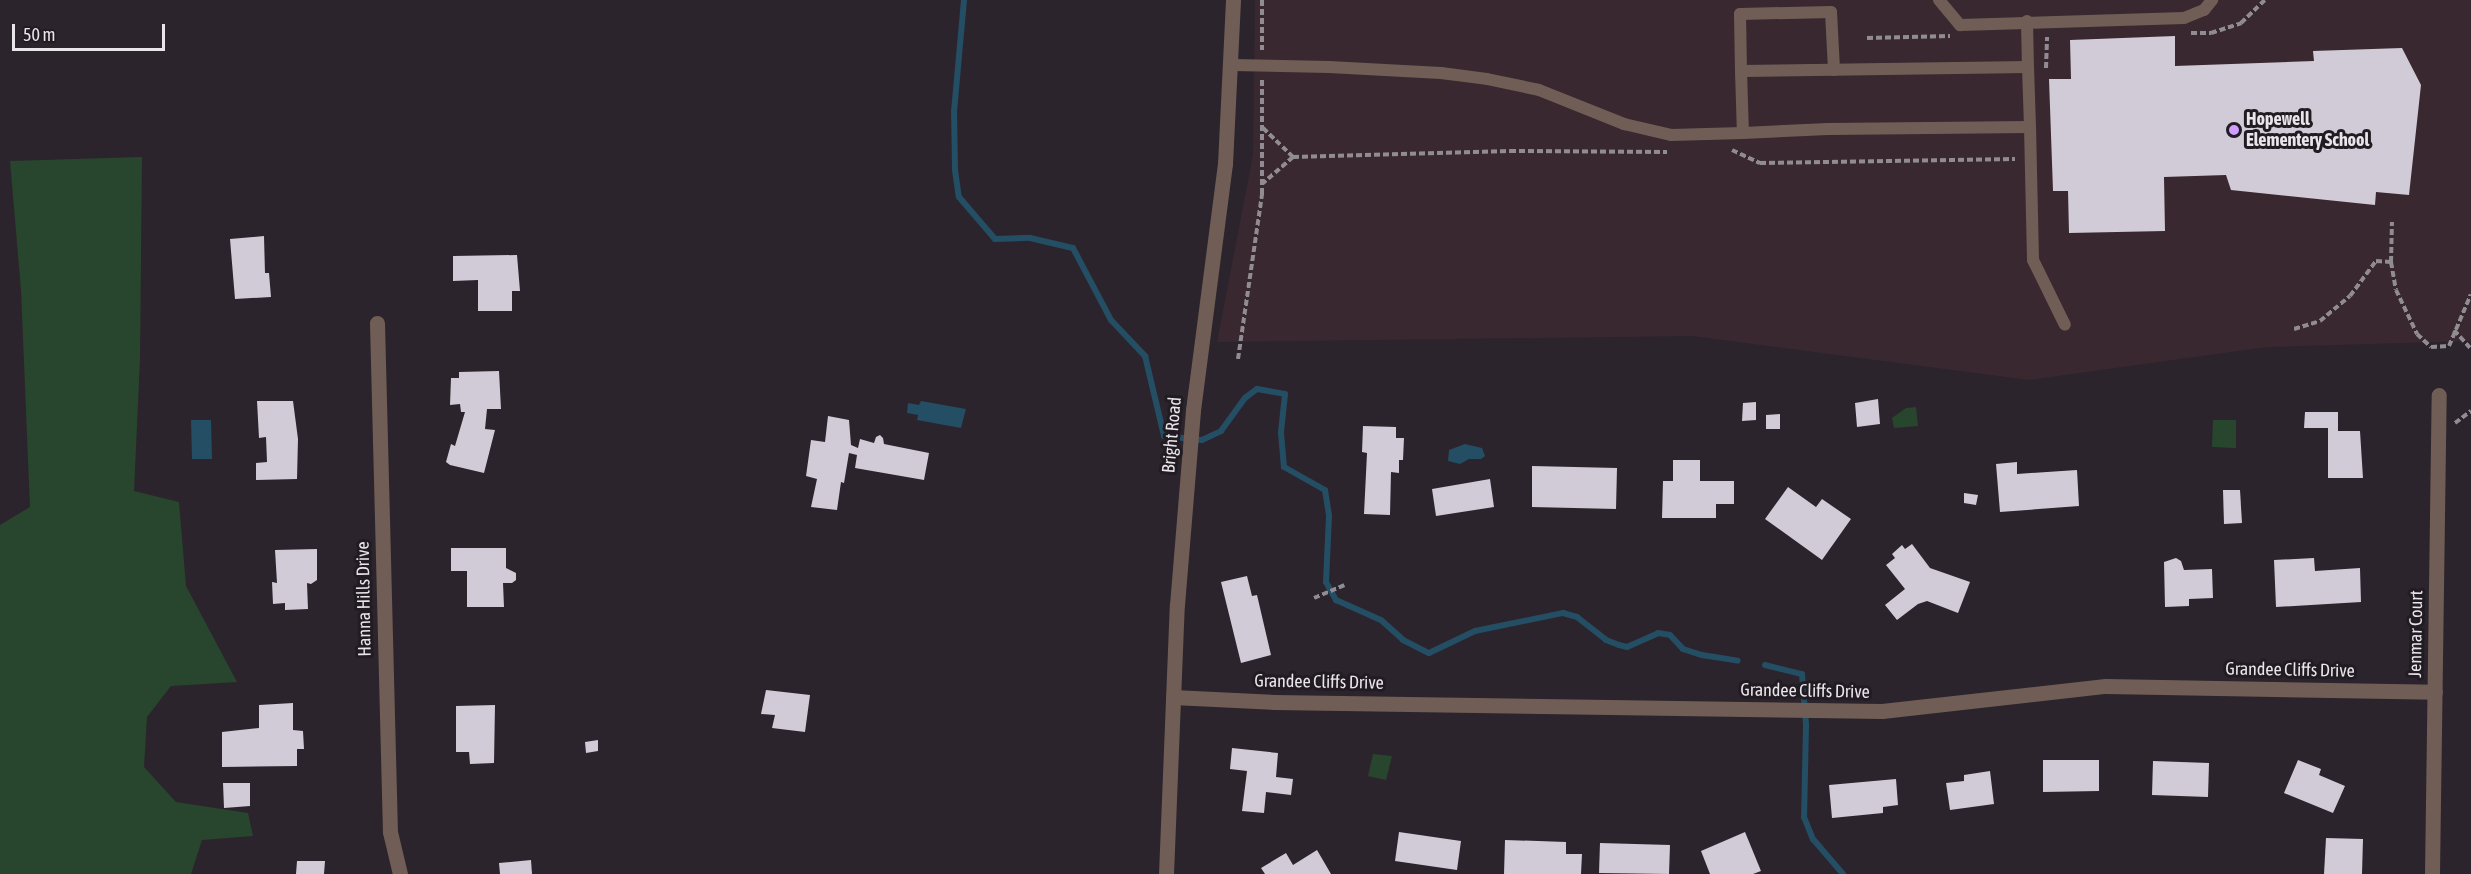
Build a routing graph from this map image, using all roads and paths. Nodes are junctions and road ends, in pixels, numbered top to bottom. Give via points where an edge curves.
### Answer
1 (1233, 0) edge
2 (1262, 0) edge
3 (1939, 0) edge
4 (2212, 0) edge
5 (2027, 21) junction
6 (1232, 65) junction
7 (1262, 66) junction
8 (2028, 67) junction
9 (1833, 70) junction
10 (1741, 71) junction
11 (2030, 127) junction
12 (1263, 128) junction
13 (1743, 133) junction
14 (1721, 150) dead end
15 (1677, 152) dead end
16 (1293, 157) junction
17 (2031, 159) junction
18 (1262, 183) junction
19 (2392, 222) dead end
20 (2391, 262) junction
21 (2471, 294) edge
22 (377, 323) dead end
23 (2065, 325) dead end
24 (2294, 329) dead end
25 (2454, 329) junction
26 (2471, 349) edge
27 (1238, 359) dead end
28 (2439, 395) dead end
29 (1344, 585) dead end
30 (1314, 598) dead end
31 (2435, 692) junction
32 (1173, 697) junction
33 (400, 874) edge
34 (1166, 874) edge
35 (2432, 874) edge

1 - 6 street, Bright Road
2 - 7 path
3 - 5 lane via 1960,25
4 - 5 lane via 2204,10 2184,18
5 - 8 lane
6 - 7 lane
6 - 32 street, Bright Road via 1226,164 1188,461
7 - 12 path
7 - 13 lane via 1441,73 1487,79 1539,90 1624,124 1671,135
8 - 9 lane
8 - 11 lane
9 - 10 lane
9 - 10 lane via 1832,12 1740,14
10 - 13 lane
11 - 13 lane
11 - 17 lane
12 - 16 path
12 - 18 path
14 - 17 path via 1732,150 1761,164
15 - 16 path via 1510,151
16 - 18 path
17 - 23 lane via 2033,260
18 - 27 path
19 - 20 path
20 - 24 path via 2376,261 2350,296 2320,321
20 - 25 path via 2396,291 2417,334 2431,347 2449,346
21 - 25 path
22 - 33 street, Hanna Hills Drive via 390,832
25 - 26 path
28 - 31 street, Jenmar Court
29 - 30 path
31 - 32 street, Grandee Cliffs Drive via 2106,686 1882,711 1274,702
31 - 35 street, Jenmar Court
32 - 34 street, Bright Road

